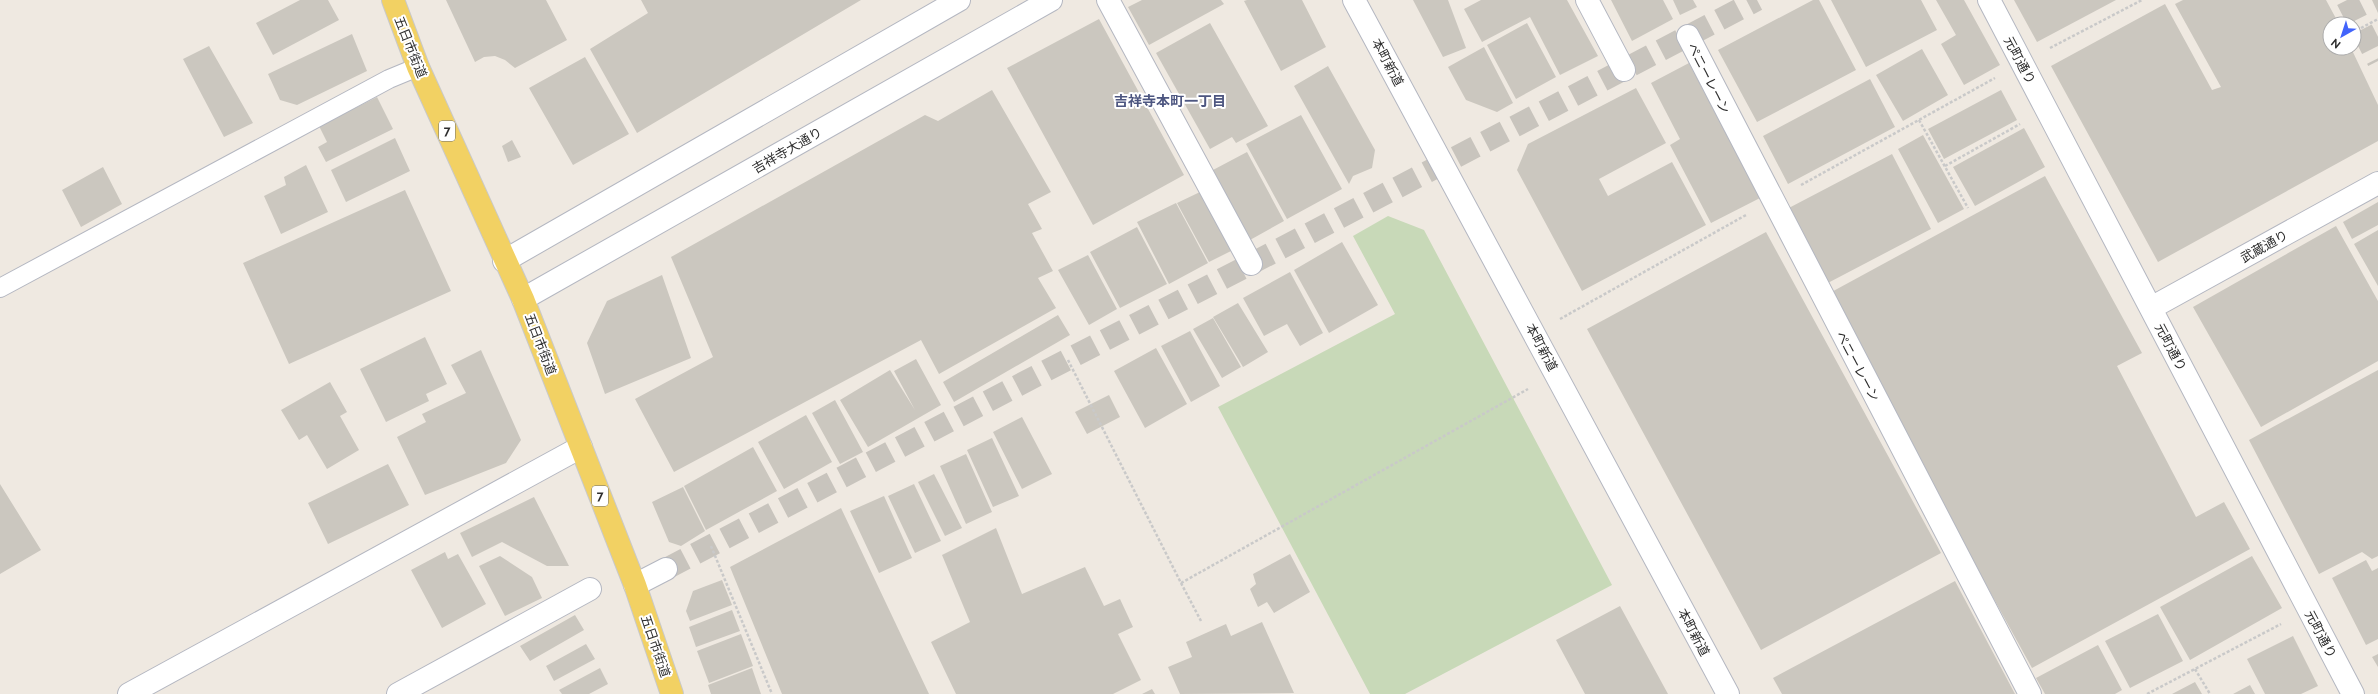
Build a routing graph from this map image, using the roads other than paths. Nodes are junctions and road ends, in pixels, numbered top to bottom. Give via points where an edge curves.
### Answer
1 (393, 0) edge
2 (959, 0) edge
3 (1051, 0) edge
4 (1108, 0) edge
5 (1354, 0) edge
6 (1587, 0) edge
7 (1989, 0) edge
8 (1688, 36) dead end
9 (418, 67) junction
10 (1624, 70) dead end
11 (2378, 183) edge
12 (504, 261) junction
13 (1251, 264) dead end
14 (0, 288) edge
15 (523, 299) junction
16 (2151, 308) junction
17 (581, 447) junction
18 (666, 569) tunnel mouth
19 (635, 585) junction
20 (590, 589) dead end
21 (129, 694) edge
22 (398, 694) edge
23 (672, 694) edge
24 (1728, 694) edge
25 (2030, 694) edge
26 (2352, 694) edge

1 - 9 main road, 五日市街道 / 7
2 - 12 street
3 - 15 street, 吉祥寺大通り
4 - 13 street
5 - 24 street, 本町新道
6 - 10 street
7 - 16 street, 元町通り
8 - 25 street, ペニーレーン
9 - 12 main road, 五日市街道 / 7
9 - 14 lane via 389,79
11 - 16 street, 武蔵通り
12 - 15 main road, 五日市街道 / 7
15 - 17 main road, 五日市街道 / 7
16 - 26 street, 元町通り
17 - 19 main road, 五日市街道 / 7
17 - 21 street
18 - 19 street
19 - 23 main road, 五日市街道 / 7
20 - 22 street

